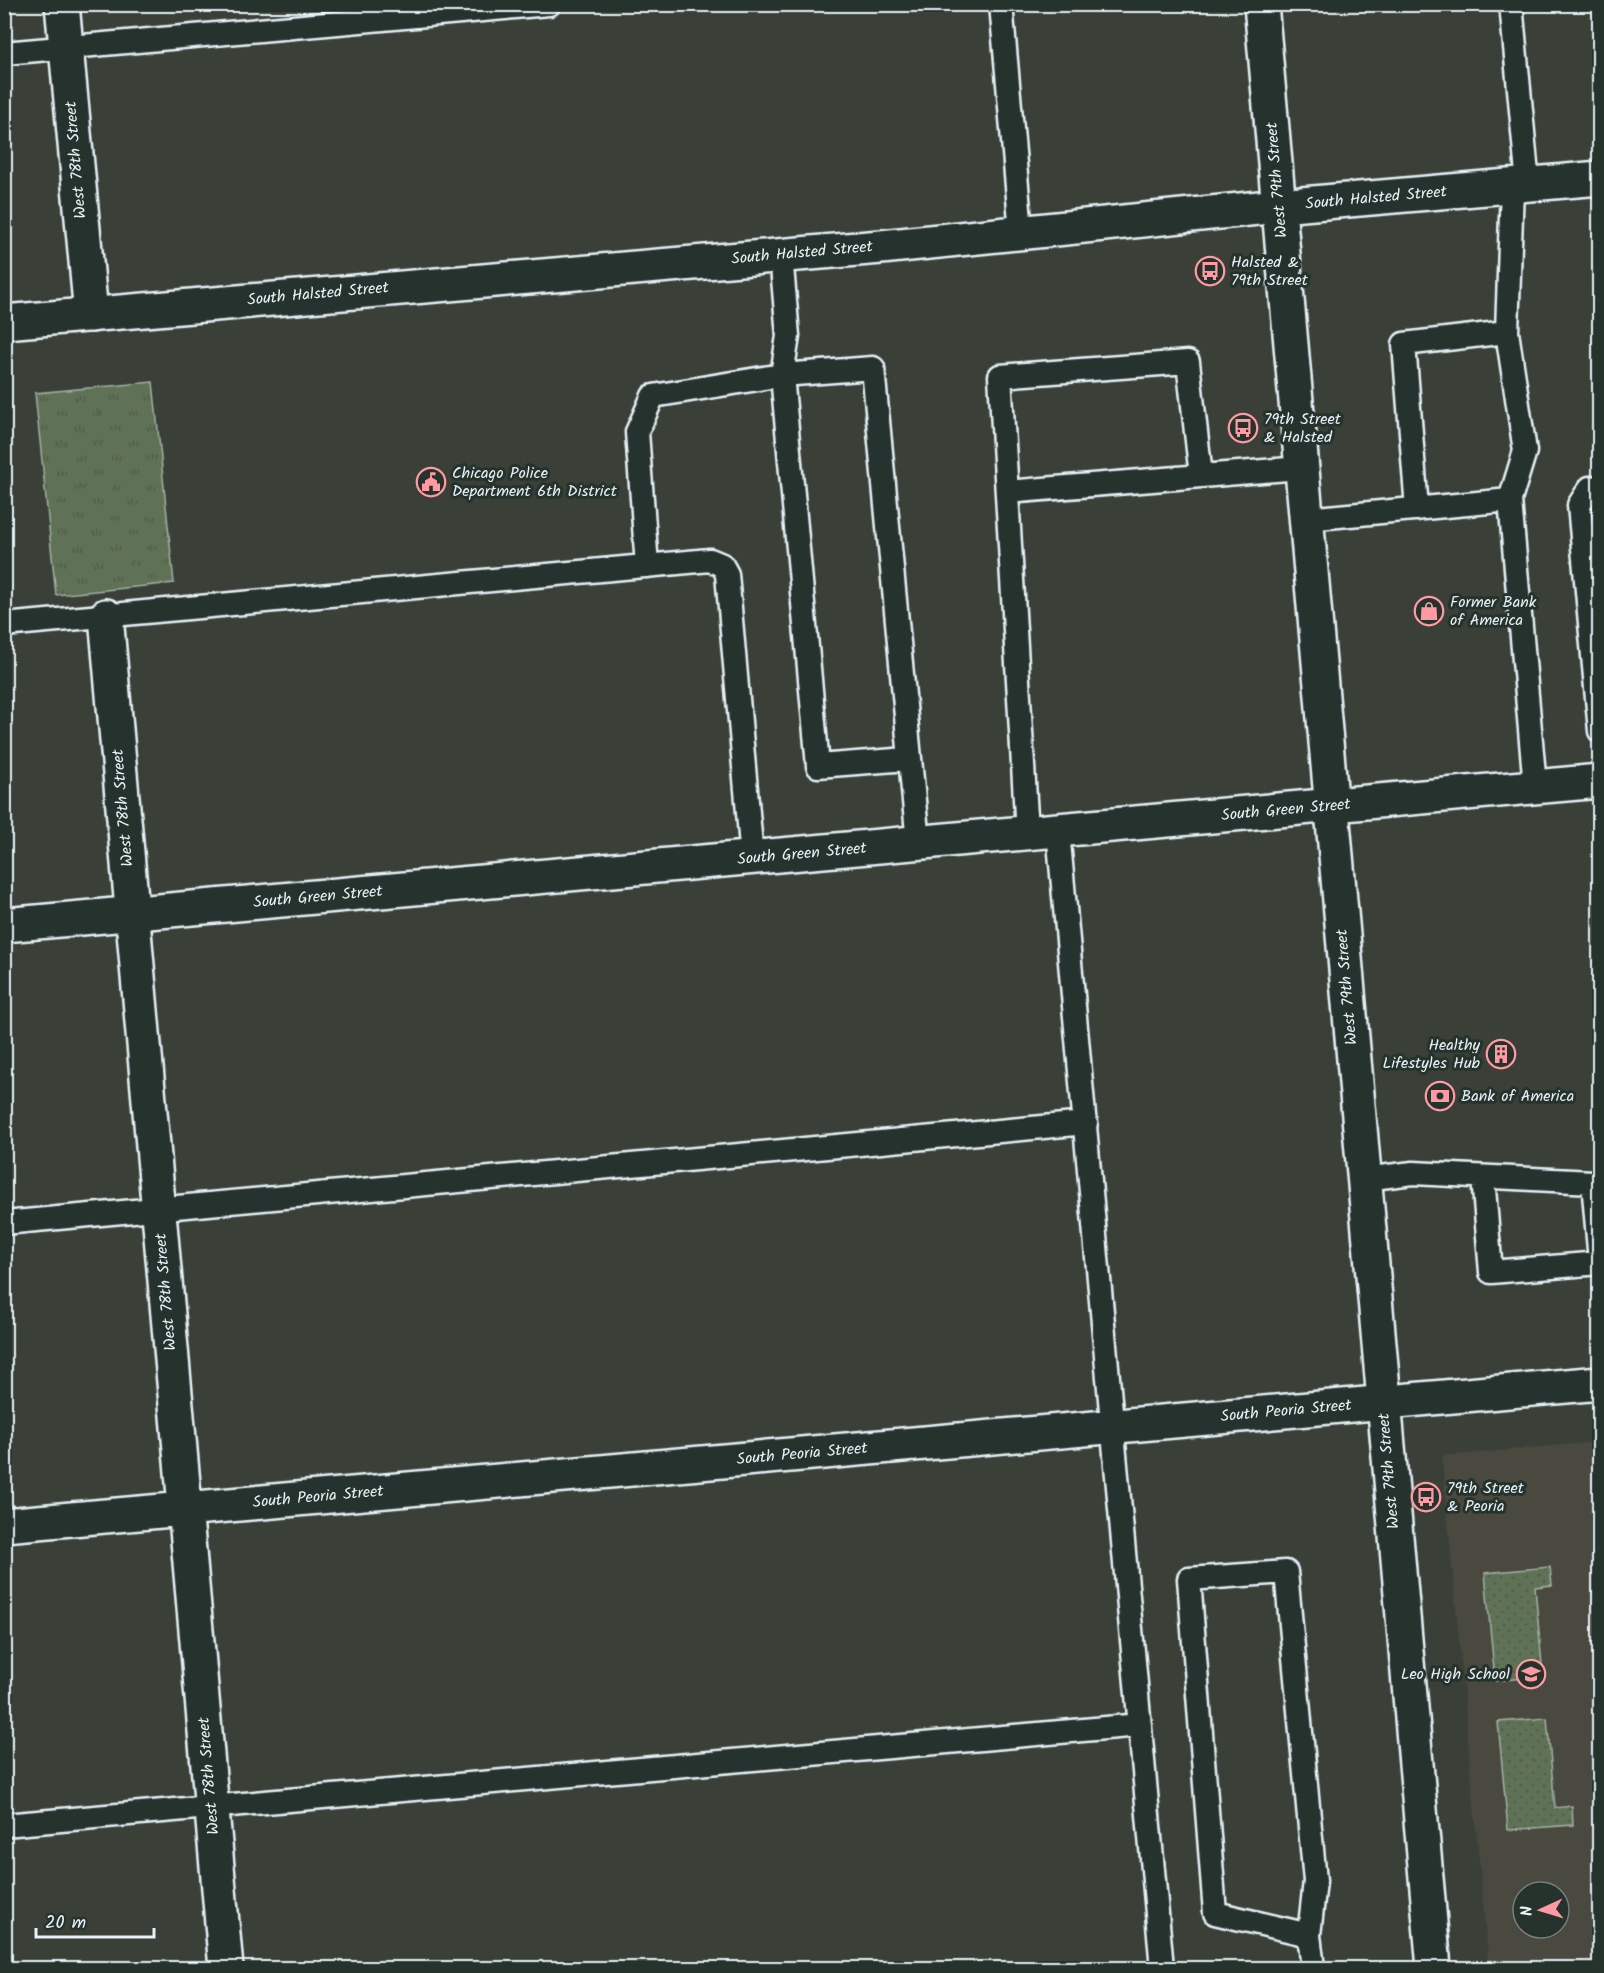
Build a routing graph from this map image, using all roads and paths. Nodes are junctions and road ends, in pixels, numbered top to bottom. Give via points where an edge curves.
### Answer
1 (62, 4) edge
2 (549, 4) edge
3 (1001, 4) edge
4 (1261, 4) edge
5 (1511, 4) edge
6 (66, 48) junction
7 (4, 53) edge
8 (1599, 178) edge
9 (1520, 185) junction
10 (1279, 206) junction
11 (1021, 232) junction
12 (781, 255) junction
13 (91, 315) junction
14 (4, 322) edge
15 (1507, 332) junction
16 (782, 375) junction
17 (1302, 468) junction
18 (1201, 476) junction
19 (1599, 487) edge
20 (1007, 492) junction
21 (1510, 500) junction
22 (1417, 508) junction
23 (1306, 519) junction
24 (647, 566) junction
25 (106, 616) junction
26 (4, 625) edge
27 (1599, 731) edge
28 (908, 759) junction
29 (1599, 782) edge
30 (1535, 787) junction
31 (1330, 807) junction
32 (1043, 832) junction
33 (918, 843) junction
34 (752, 858) junction
35 (132, 914) junction
36 (4, 925) edge
37 (1086, 1123) junction
38 (1483, 1177) junction
39 (1364, 1179) junction
40 (158, 1209) junction
41 (4, 1223) edge
42 (1599, 1262) edge
43 (1599, 1383) edge
44 (1383, 1402) junction
45 (1114, 1427) junction
46 (185, 1509) junction
47 (4, 1525) edge
48 (1140, 1725) junction
49 (212, 1808) junction
50 (4, 1826) edge
51 (1309, 1935) junction
52 (226, 1968) edge
53 (1162, 1968) edge
54 (1313, 1968) edge
55 (1434, 1968) edge

1 - 6 street, West 78th Street
2 - 6 lane
3 - 11 lane
4 - 10 street, West 79th Street
5 - 9 lane
6 - 7 lane
6 - 13 street, West 78th Street
8 - 9 street, South Halsted Street
9 - 10 street, South Halsted Street
9 - 15 lane
10 - 11 street, South Halsted Street
10 - 17 street, West 79th Street
11 - 12 street, South Halsted Street
12 - 13 street, South Halsted Street
12 - 16 lane via 788,336
13 - 14 street, South Halsted Street
15 - 21 lane via 1525,450
15 - 22 lane via 1404,344
16 - 24 lane via 653,396 637,432
16 - 28 lane via 818,766
16 - 28 lane via 873,368
17 - 18 lane
17 - 23 street, West 79th Street
18 - 20 lane
18 - 20 lane via 1188,362 1000,376
19 - 27 lane via 1590,488 1579,505
20 - 32 lane
21 - 22 lane
21 - 30 lane
22 - 23 lane
23 - 31 street, West 79th Street
24 - 25 lane
24 - 34 lane via 710,560 722,565 727,574
25 - 26 lane
25 - 35 street, West 78th Street
28 - 33 lane
29 - 30 street, South Green Street
30 - 31 street, South Green Street
31 - 32 street, South Green Street
31 - 39 street, West 79th Street
32 - 33 street, South Green Street
32 - 37 lane
33 - 34 street, South Green Street
34 - 35 street, South Green Street
35 - 36 street, South Green Street
35 - 40 street, West 78th Street
37 - 40 lane
37 - 45 lane
38 - 39 lane via 1413,1173
38 - 42 lane via 1593,1182
38 - 42 lane via 1491,1272
39 - 44 street, West 79th Street
40 - 41 lane
40 - 46 street, West 78th Street
43 - 44 street, South Peoria Street
44 - 45 street, South Peoria Street
44 - 55 street, West 79th Street
45 - 46 street, South Peoria Street
45 - 48 lane
46 - 47 street, South Peoria Street
46 - 49 street, West 78th Street
48 - 49 lane
48 - 53 lane
49 - 50 lane
49 - 52 street, West 78th Street
51 - 51 lane via 1315,1881 1286,1572 1190,1579 1215,1913
51 - 54 lane

